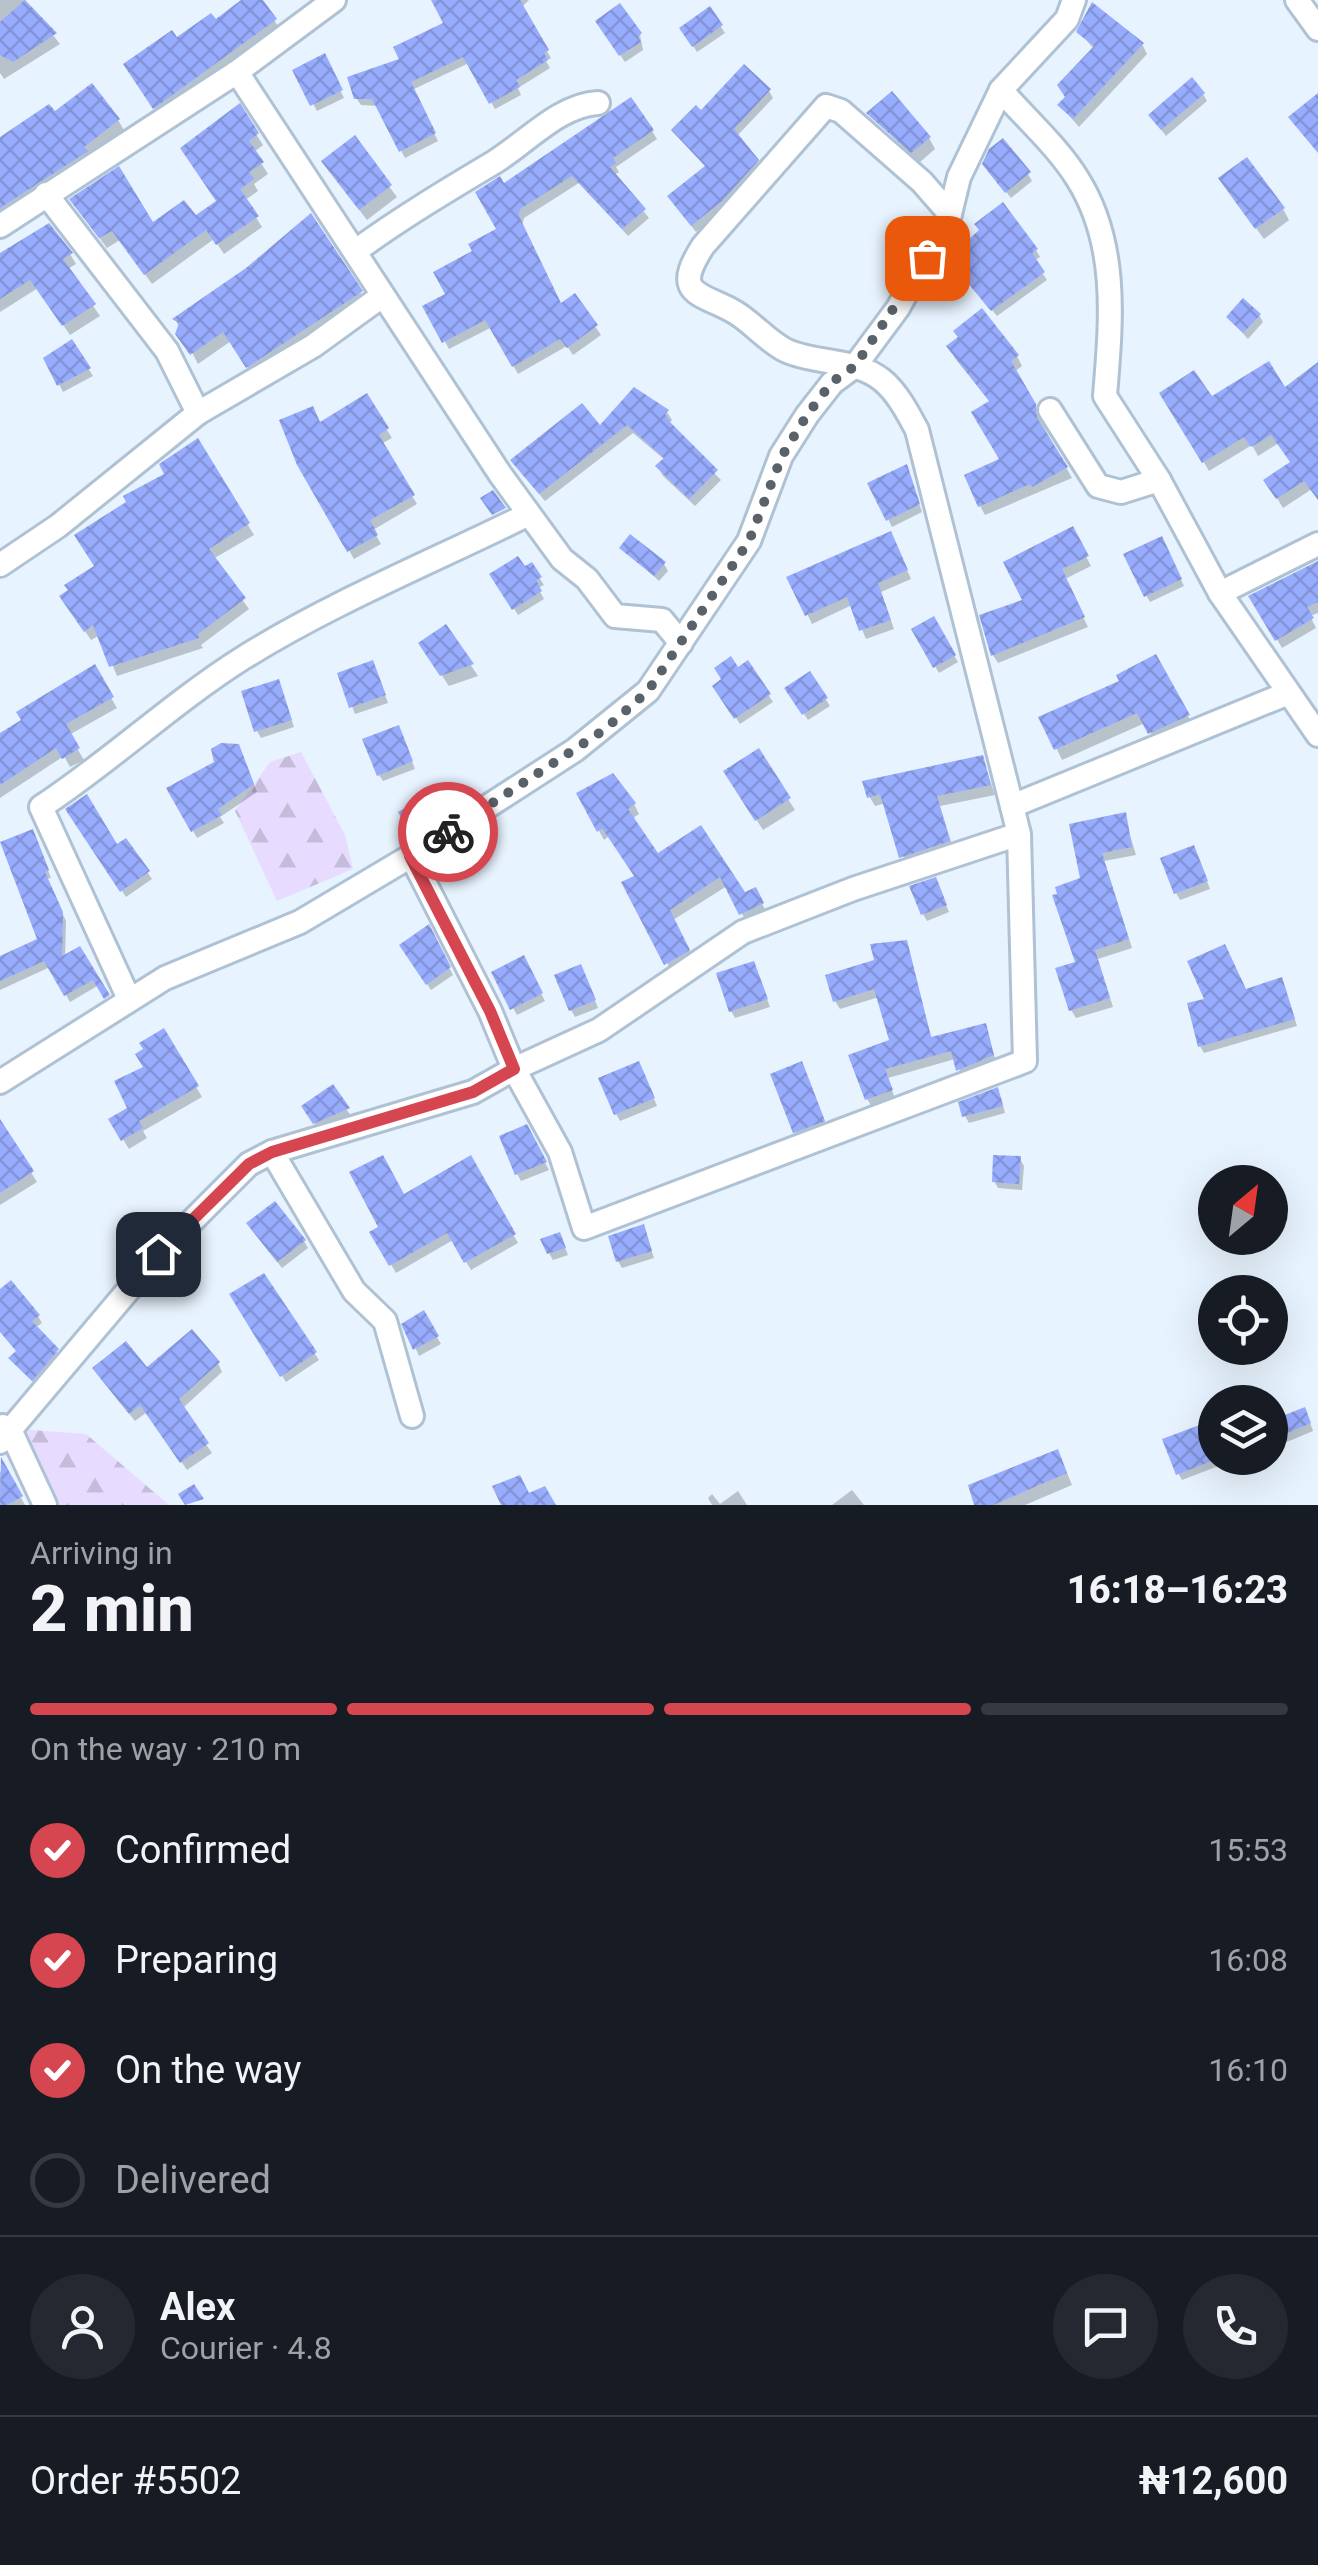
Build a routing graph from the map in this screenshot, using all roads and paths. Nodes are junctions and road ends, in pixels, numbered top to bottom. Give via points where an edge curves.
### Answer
1 (334, 0) edge
2 (1074, 0) edge
3 (1296, 0) edge
4 (1318, 29) edge
5 (237, 72) junction
6 (1001, 90) junction
7 (598, 103) dead end
8 (46, 194) junction
9 (950, 214) junction
10 (0, 226) edge
11 (357, 250) junction
12 (382, 296) junction
13 (855, 366) junction
14 (1050, 410) dead end
15 (198, 413) junction
16 (1159, 480) junction
17 (529, 514) junction
18 (1318, 544) edge
19 (0, 565) edge
20 (1220, 594) junction
21 (681, 643) junction
22 (1286, 694) junction
23 (1318, 735) edge
24 (1012, 806) junction
25 (1020, 834) junction
26 (410, 856) junction
27 (129, 999) junction
28 (514, 1069) junction
29 (0, 1082) edge
30 (272, 1152) junction
31 (412, 1416) dead end
32 (4, 1433) edge
33 (45, 1505) edge

1 - 5 street
2 - 6 street via 1067,18
3 - 4 street
5 - 8 street
5 - 11 street
6 - 9 street via 959,178
6 - 16 street via 1076,176 1097,215 1112,283 1105,396
7 - 11 street via 569,110
8 - 10 street
8 - 15 street via 167,351
9 - 13 street via 898,308
9 - 13 street via 841,111 826,106 691,265 690,283 701,299 731,310 783,350
11 - 12 street
12 - 15 street via 313,346
12 - 17 street
13 - 21 street via 832,382 807,415 782,456 749,541
13 - 24 street via 881,379 917,430
14 - 16 street via 1098,486 1121,492
15 - 19 street
16 - 20 street
17 - 21 street via 615,616 662,620
17 - 27 street via 244,658 41,808
18 - 20 street
20 - 22 street
21 - 26 street via 648,691 604,730
22 - 23 street
22 - 24 street
24 - 25 street
25 - 28 street via 743,932 599,1030
25 - 28 street via 1025,1062 584,1228 560,1152
26 - 27 street via 300,922
26 - 28 street
27 - 29 street
28 - 30 street via 473,1092
30 - 31 street via 354,1291 384,1321
30 - 32 street via 249,1164 158,1254
32 - 33 street

